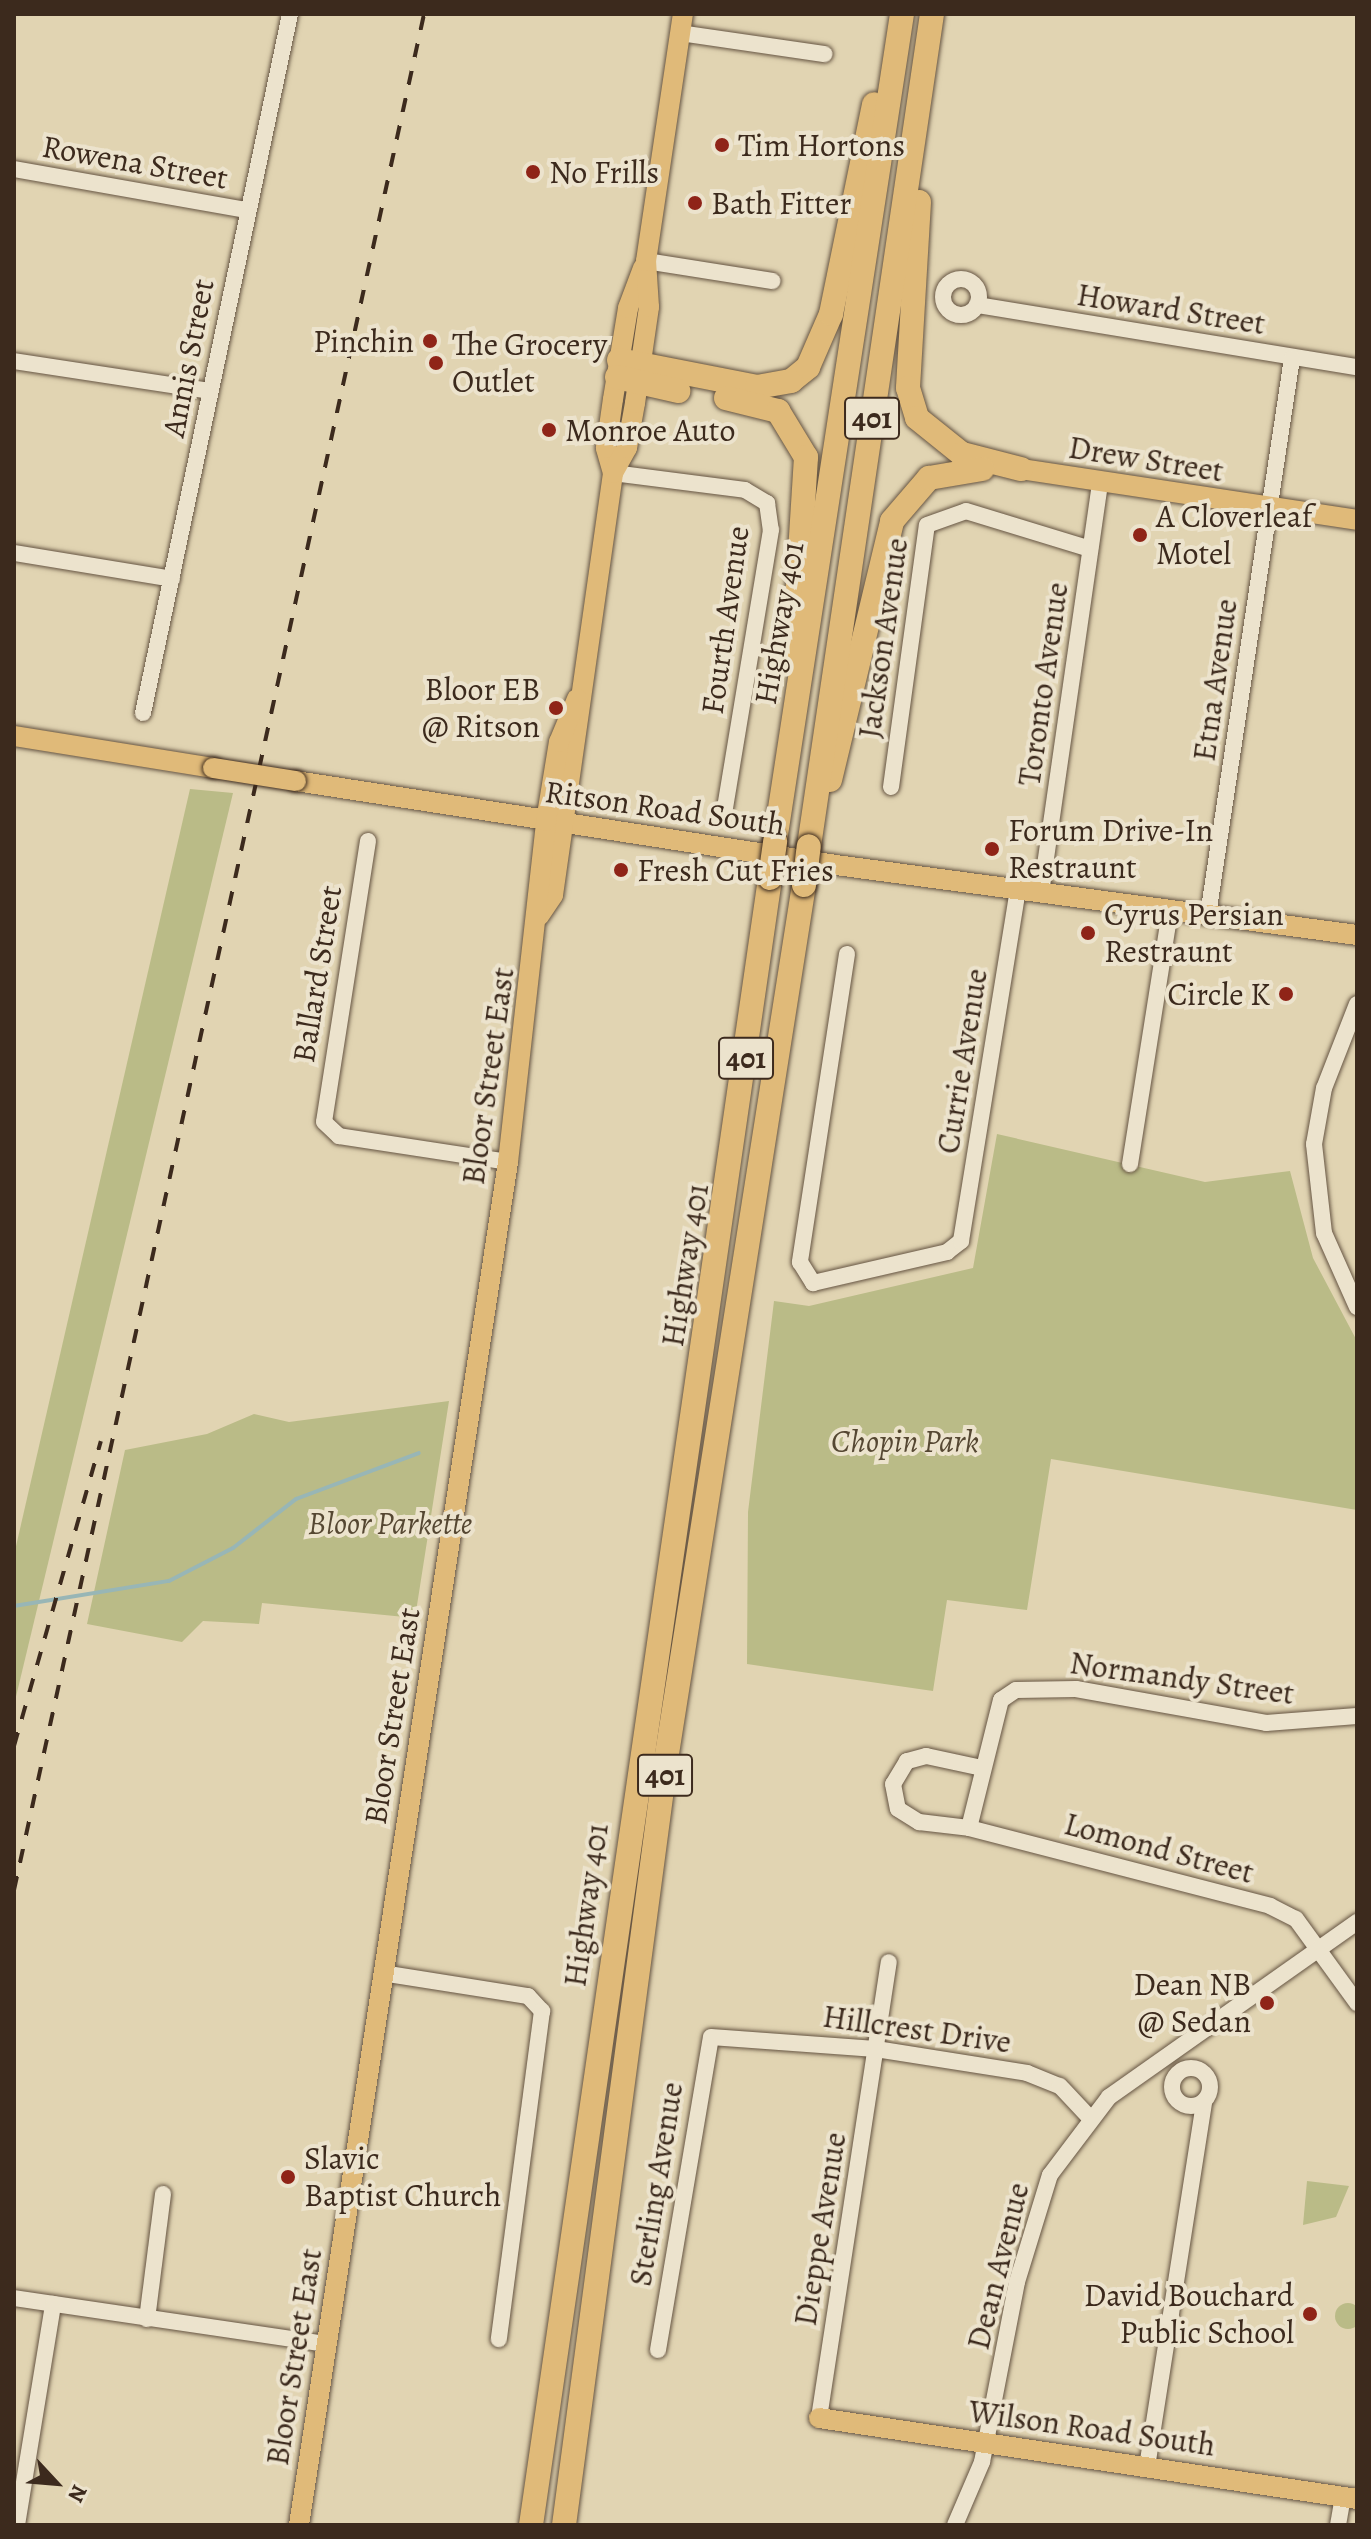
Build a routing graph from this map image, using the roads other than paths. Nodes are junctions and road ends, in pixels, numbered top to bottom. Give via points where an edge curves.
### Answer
1 (901, 14) edge
2 (932, 14) edge
3 (285, 15) edge
4 (681, 24) edge
5 (927, 50) junction
6 (824, 54) dead end
7 (14, 169) edge
8 (247, 210) junction
9 (646, 261) junction
10 (772, 281) dead end
11 (977, 305) dead end
12 (1292, 358) junction
13 (14, 361) edge
14 (1357, 367) edge
15 (628, 372) junction
16 (210, 391) junction
17 (1021, 469) junction
18 (613, 473) junction
19 (1100, 483) junction
20 (1268, 508) junction
21 (1357, 520) edge
22 (1090, 549) junction
23 (14, 553) edge
24 (172, 579) junction
25 (143, 713) dead end
26 (14, 736) edge
27 (891, 787) dead end
28 (782, 793) junction
29 (725, 808) dead end
30 (555, 822) junction
31 (811, 834) junction
32 (368, 841) dead end
33 (1018, 890) junction
34 (1041, 893) junction
35 (1170, 911) junction
36 (1208, 915) junction
37 (1357, 935) edge
38 (847, 954) dead end
39 (1357, 1004) edge
40 (508, 1162) junction
41 (1130, 1164) dead end
42 (1357, 1307) edge
43 (1357, 1716) edge
44 (982, 1768) junction
45 (969, 1828) junction
46 (1357, 1922) edge
47 (1320, 1949) junction
48 (889, 1962) dead end
49 (382, 1973) junction
50 (1357, 2003) edge
51 (720, 2033) joint
52 (876, 2049) junction
53 (1204, 2101) dead end
54 (1090, 2118) junction
55 (163, 2194) dead end
56 (14, 2298) edge
57 (53, 2304) junction
58 (147, 2319) junction
59 (499, 2339) dead end
60 (326, 2344) junction
61 (658, 2350) dead end
62 (819, 2418) joint
63 (987, 2443) junction
64 (1147, 2467) junction
65 (1350, 2498) edge
66 (17, 2525) edge
67 (299, 2525) edge
68 (531, 2525) edge
69 (564, 2525) edge
70 (955, 2525) edge
71 (1338, 2525) edge

1 - 15 highway via 875,97 831,314 808,367 791,381 757,387
1 - 28 highway, Highway 401 / 401 via 821,580
2 - 5 highway, Highway 401 / 401
3 - 8 street, Annis Street
4 - 6 street
4 - 9 main road, Bloor Street East
5 - 17 highway via 908,388 929,435 962,454
5 - 31 highway, Highway 401 / 401
7 - 8 street, Rowena Street
8 - 16 street, Annis Street
9 - 10 street
9 - 15 main road, Bloor Street East via 649,307
11 - 12 street, Howard Street
12 - 14 street, Howard Street
12 - 20 street, Etna Avenue
13 - 16 street
15 - 18 main road, Bloor Street East via 627,448
15 - 28 highway via 778,411 806,457
16 - 24 street, Annis Street
17 - 19 main road, Drew Street
17 - 31 highway via 953,468 905,498 882,551 839,759
18 - 29 street, Fourth Avenue via 745,490 767,503 771,530
18 - 30 main road, Bloor Street East
19 - 20 main road, Drew Street
19 - 22 street, Toronto Avenue
20 - 21 main road, Drew Street
20 - 36 street, Etna Avenue
22 - 27 street, Jackson Avenue via 966,511 927,525
22 - 34 street, Toronto Avenue
23 - 24 street
24 - 25 street, Annis Street
26 - 30 main road, Ritson Road South, bridge
28 - 68 highway, Highway 401 / 401, bridge
30 - 33 main road, Ritson Road South
30 - 40 main road, Bloor Street East via 553,895 539,916
31 - 69 highway, Highway 401 / 401, bridge via 666,1760 584,2416
32 - 40 street, Ballard Street via 323,1116 339,1136
33 - 34 main road, Ritson Road South
33 - 38 street, Currie Avenue via 961,1241 947,1252 813,1283 800,1262
34 - 35 main road, Ritson Road South
35 - 36 main road, Ritson Road South
35 - 41 street
36 - 37 main road, Ritson Road South
39 - 42 street via 1324,1088 1314,1144 1324,1233
40 - 49 main road, Bloor Street East
43 - 44 street, Normandy Street via 1266,1723 1035,1687 1001,1700
44 - 45 street
44 - 45 street, Lomond Street via 926,1756 907,1761 893,1784 898,1809 919,1822
45 - 47 street, Lomond Street via 1270,1906 1296,1919
46 - 47 street, Dean Avenue
47 - 50 street, Lomond Street
47 - 54 street, Dean Avenue
48 - 52 street, Dieppe Avenue
49 - 59 street via 528,1996 542,2011
49 - 60 main road, Bloor Street East
51 - 52 street, Hillcrest Drive
51 - 61 street, Sterling Avenue via 708,2043
52 - 54 street, Hillcrest Drive via 1027,2073 1060,2086
52 - 62 street, Dieppe Avenue
53 - 64 street
54 - 63 street, Dean Avenue via 1050,2175 1017,2282
55 - 58 street
56 - 57 street
57 - 58 street
57 - 66 street
58 - 60 street
60 - 67 main road, Bloor Street East
62 - 63 main road, Wilson Road South
63 - 64 main road, Wilson Road South
63 - 70 street, Dean Avenue
64 - 65 main road, Wilson Road South
65 - 71 street

